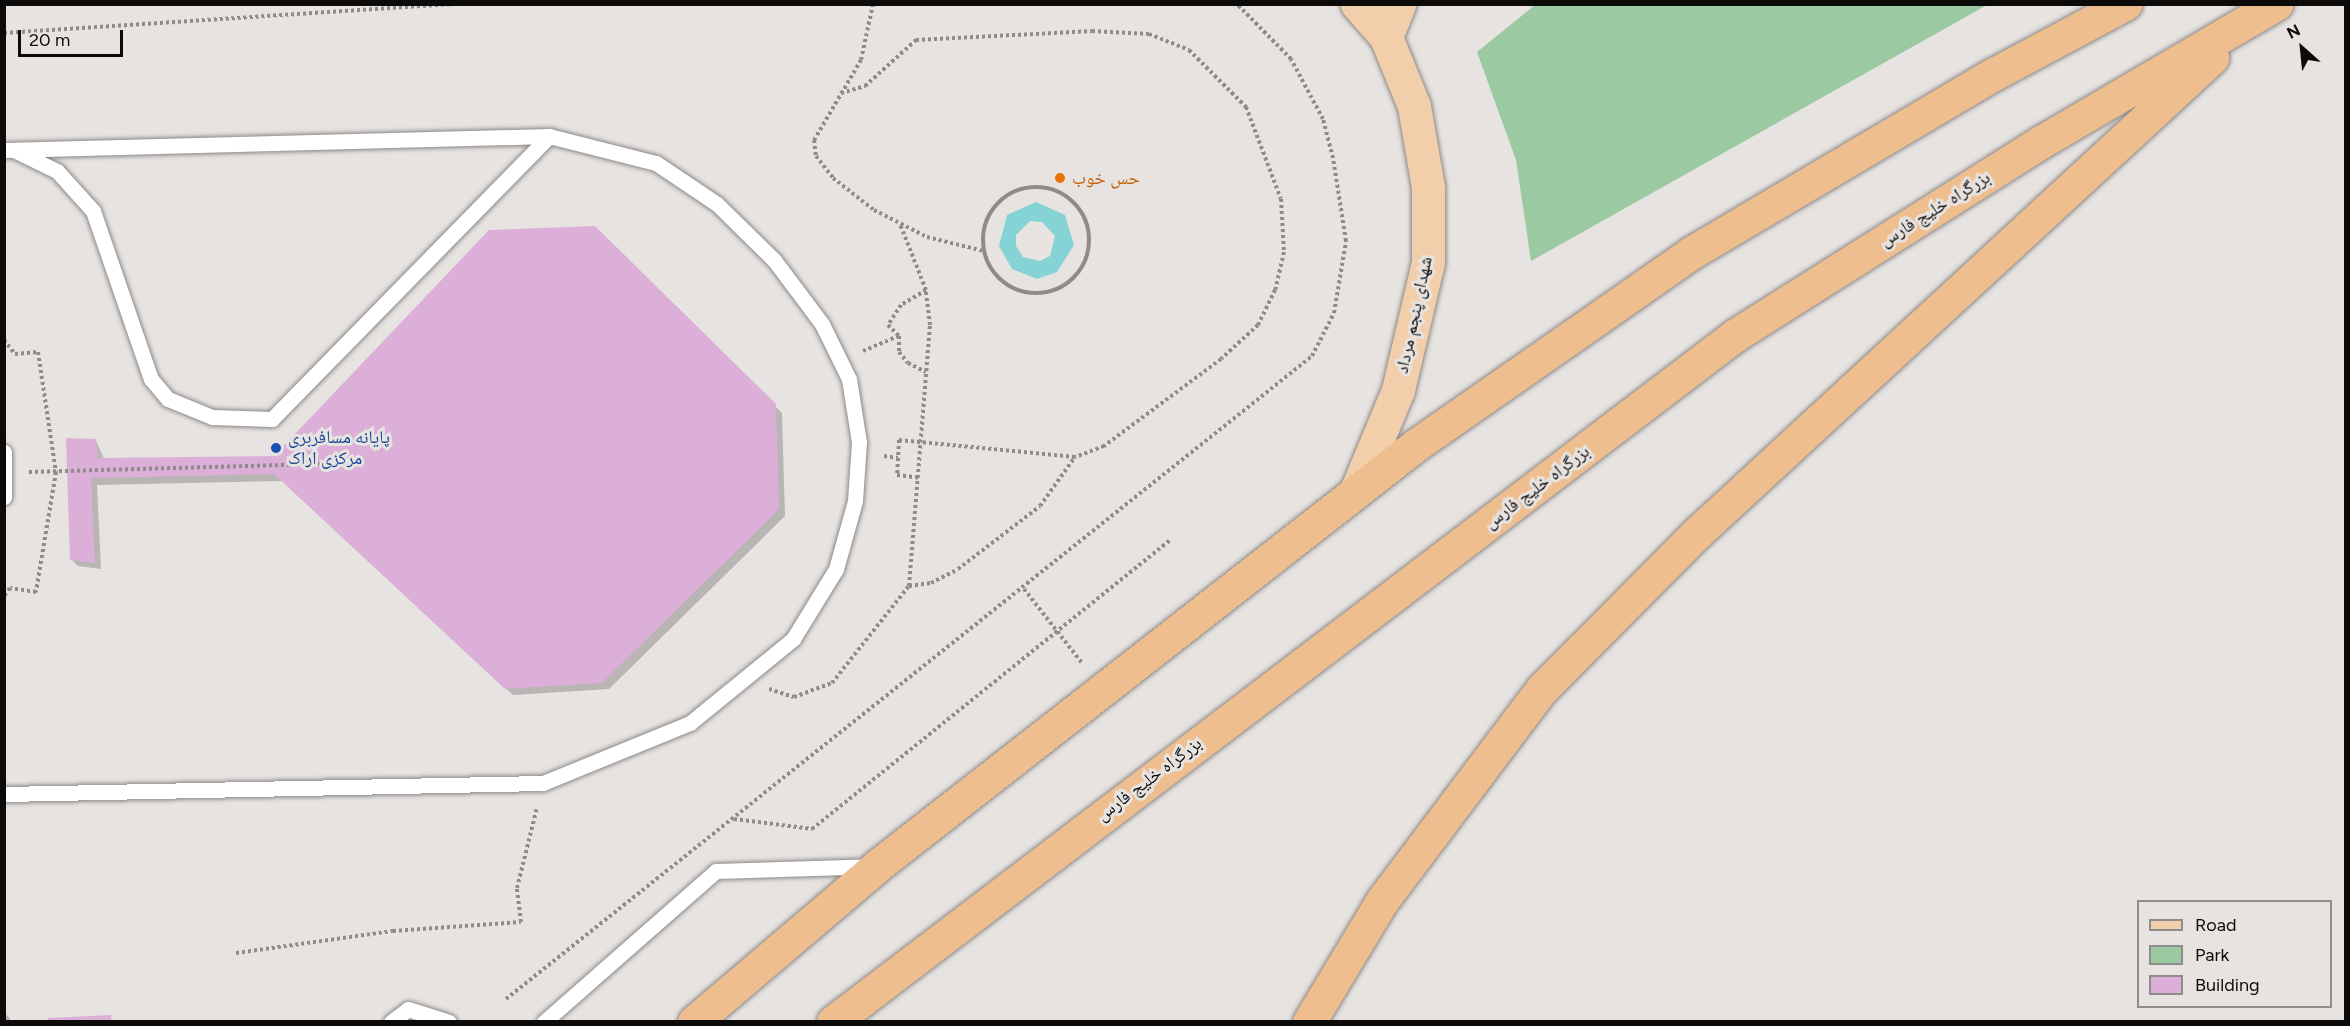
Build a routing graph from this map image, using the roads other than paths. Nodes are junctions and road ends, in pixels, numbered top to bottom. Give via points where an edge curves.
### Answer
1 (1357, 4) edge
2 (1399, 4) edge
3 (2125, 4) edge
4 (2267, 10) edge
5 (1386, 37) junction
6 (549, 136) junction
7 (9, 150) edge
8 (4, 452) edge
9 (1356, 491) junction
10 (4, 497) edge
11 (4, 794) edge
12 (877, 866) junction
13 (392, 1022) edge
14 (449, 1022) edge
15 (544, 1022) edge
16 (694, 1022) edge
17 (833, 1022) edge
18 (1309, 1022) edge

1 - 5 main road, شهدای پنجم مرداد
2 - 5 main road
3 - 9 highway via 1994,74 1691,253
4 - 17 highway, بزرگراه خلیج فارس via 2041,142 1734,336
4 - 18 highway via 1697,533 1542,689 1382,901
5 - 9 main road, شهدای پنجم مرداد via 1414,106 1428,187 1428,262 1398,390
6 - 7 lane
6 - 7 lane via 272,419 212,417 168,399 151,379 93,211 57,171
6 - 11 lane via 656,163 717,204 774,260 822,324 840,360 849,379 859,442 855,501 840,558 793,639 690,723 543,783
8 - 10 lane
9 - 12 highway
12 - 15 lane via 716,871
12 - 16 highway
13 - 14 lane via 408,1009

